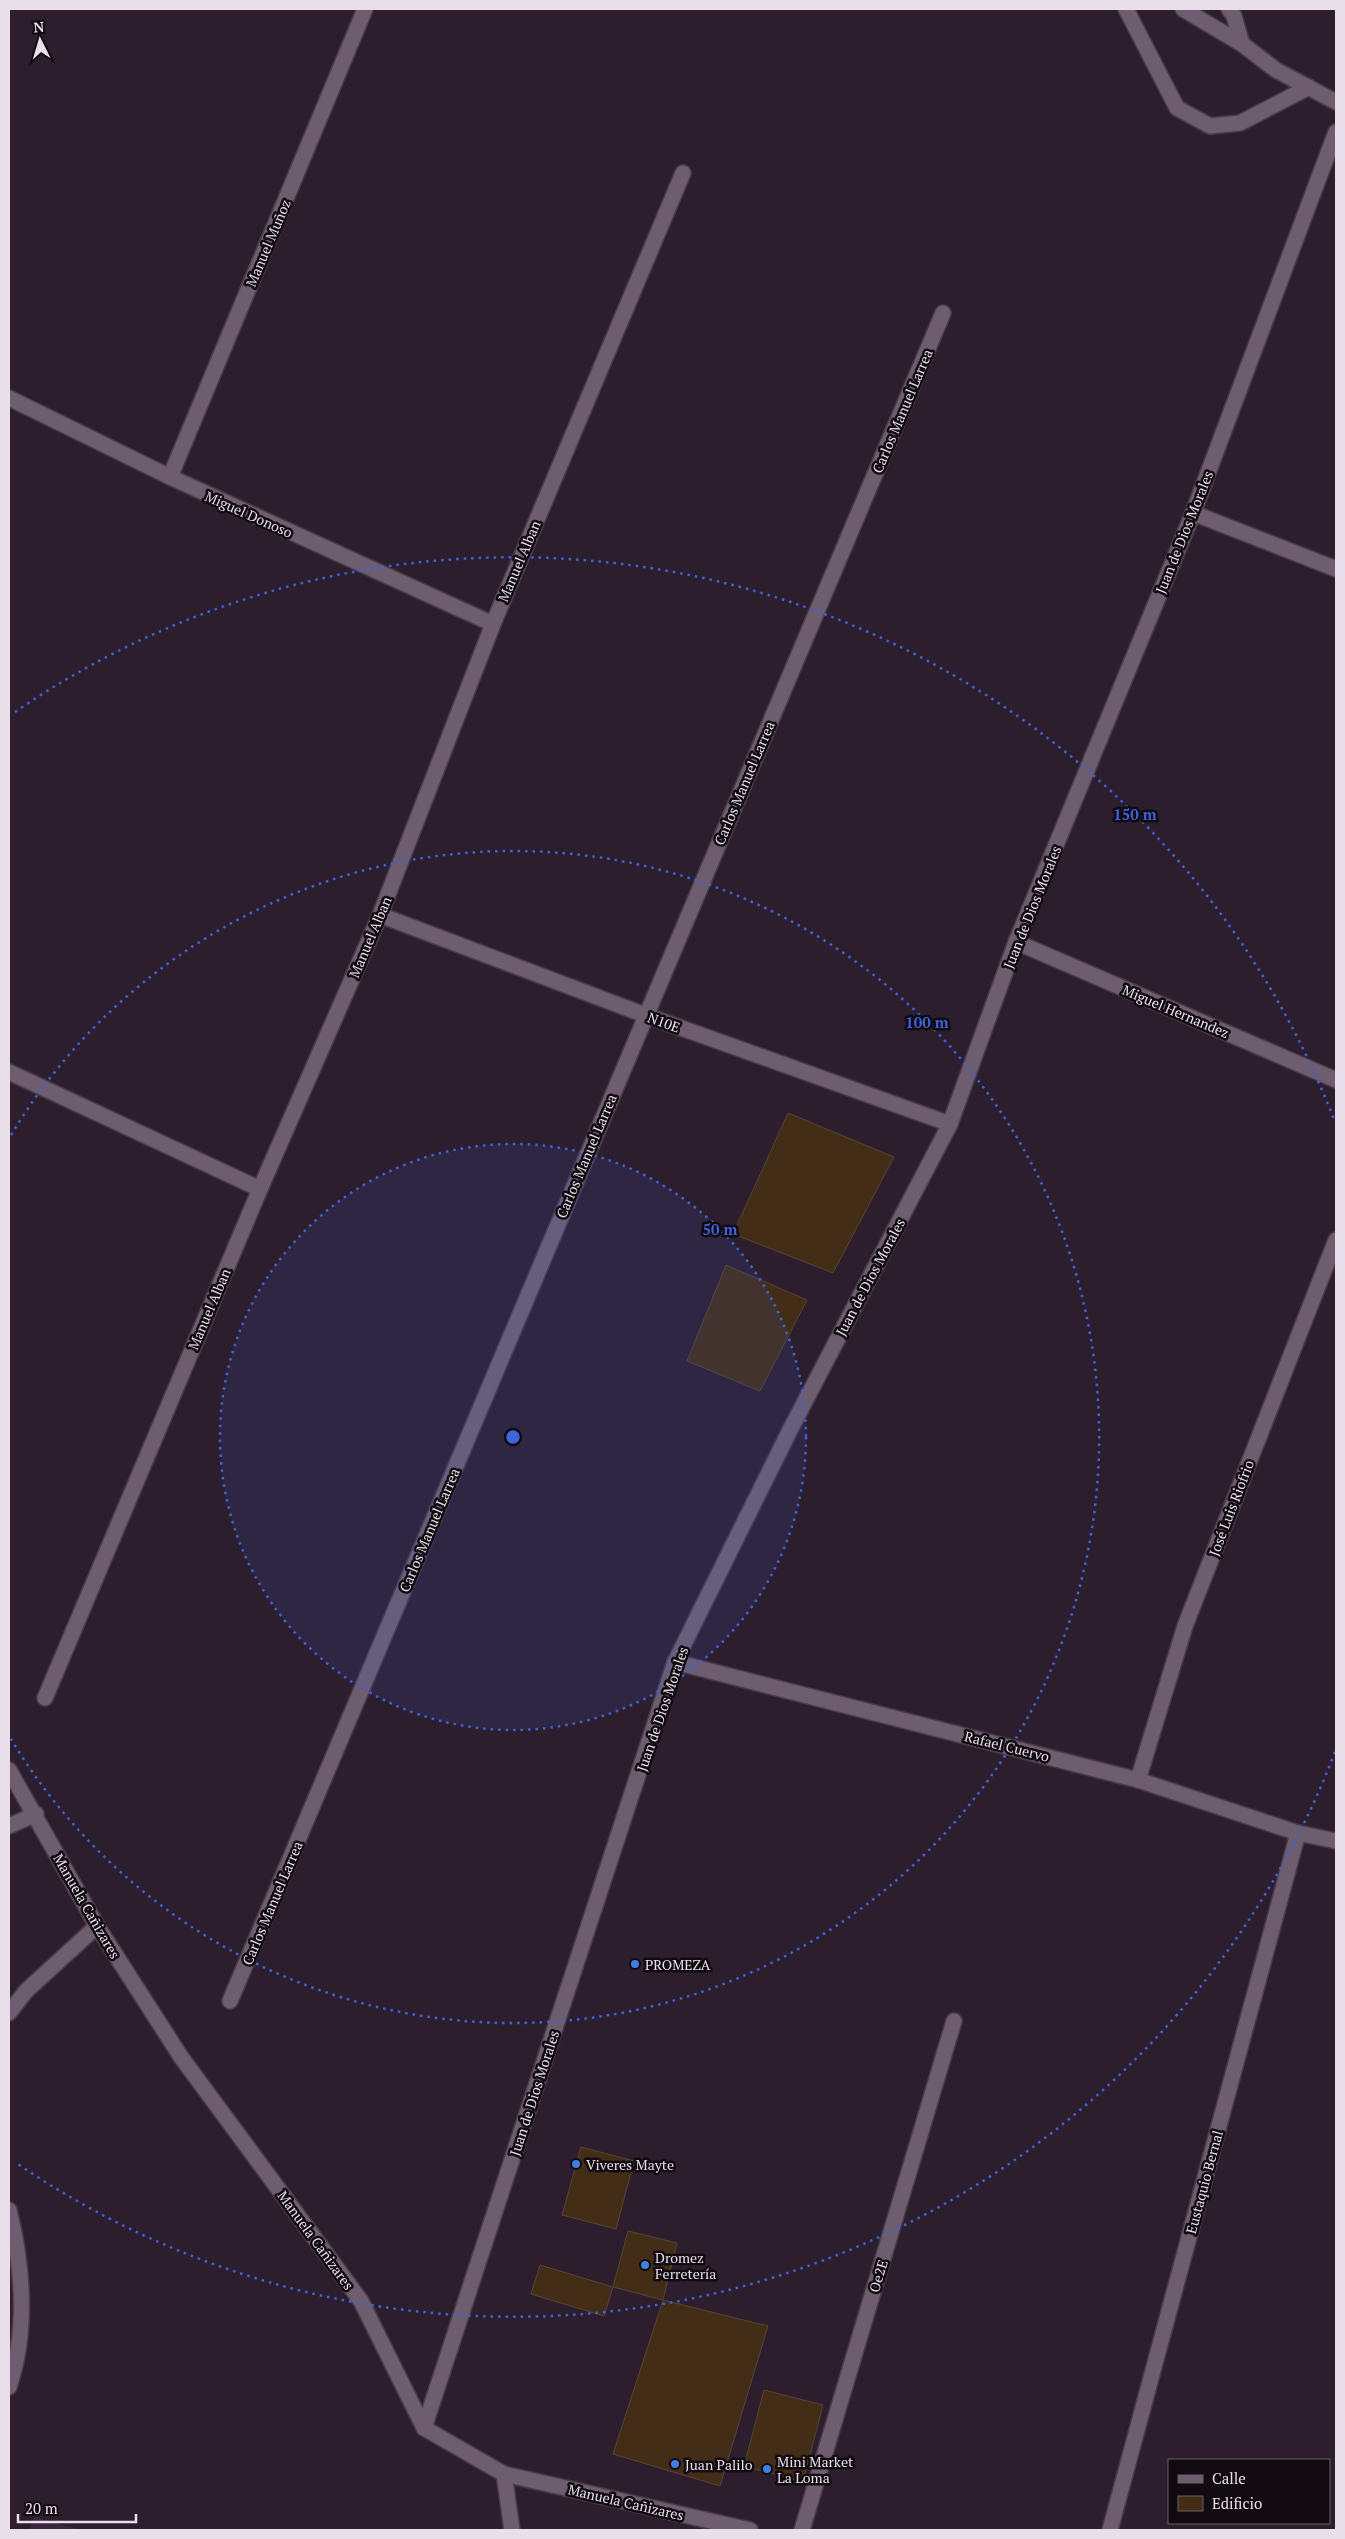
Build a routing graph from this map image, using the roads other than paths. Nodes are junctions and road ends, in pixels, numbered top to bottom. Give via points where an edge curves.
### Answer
1 (366, 9) edge
2 (1126, 9) edge
3 (1183, 9) edge
4 (1229, 9) edge
5 (1242, 44) junction
6 (1309, 87) junction
7 (1336, 102) edge
8 (1336, 132) edge
9 (683, 173) dead end
10 (943, 313) dead end
11 (9, 398) edge
12 (170, 477) junction
13 (1193, 514) junction
14 (1336, 569) edge
15 (493, 624) junction
16 (380, 915) junction
17 (1016, 942) junction
18 (645, 1015) junction
19 (9, 1072) edge
20 (1336, 1080) edge
21 (950, 1124) junction
22 (260, 1189) junction
23 (1336, 1240) edge
24 (675, 1662) junction
25 (45, 1698) dead end
26 (9, 1770) edge
27 (1138, 1780) junction
28 (36, 1814) junction
29 (9, 1826) edge
30 (1298, 1833) junction
31 (1336, 1841) edge
32 (97, 1926) junction
33 (230, 2001) dead end
34 (9, 2014) edge
35 (954, 2021) dead end
36 (9, 2210) edge
37 (9, 2387) edge
38 (424, 2428) junction
39 (504, 2474) junction
40 (512, 2530) edge
41 (750, 2530) edge
42 (802, 2530) edge
43 (1110, 2530) edge

1 - 12 street, Manuel Muñoz
2 - 6 street via 1177,108 1210,126 1240,123
3 - 5 street
4 - 5 street
5 - 6 street via 1276,70
6 - 7 street
8 - 13 street, Juan de Dios Morales
9 - 15 street, Manuel Alban
10 - 18 street, Carlos Manuel Larrea
11 - 12 street, Miguel Donoso
12 - 15 street, Miguel Donoso
13 - 14 street
13 - 17 street, Juan de Dios Morales
15 - 16 street, Manuel Alban
16 - 18 street, N10E
16 - 22 street, Manuel Alban
17 - 20 street, Miguel Hernandez
17 - 21 street, Juan de Dios Morales
18 - 21 street, N10E
18 - 33 street, Carlos Manuel Larrea
19 - 22 street
21 - 24 street, Juan de Dios Morales via 789,1432
22 - 25 street, Manuel Alban
23 - 27 street, José Luis Riofrio via 1185,1626
24 - 27 street, Rafael Cuervo
24 - 38 street, Juan de Dios Morales
26 - 28 street, Manuela Cañizares
27 - 30 street, Rafael Cuervo
28 - 29 street
28 - 32 street, Manuela Cañizares
30 - 31 street, Rafael Cuervo
30 - 43 street, Eustaquio Bernal
32 - 34 street via 26,1991
32 - 38 street, Manuela Cañizares via 181,2057 361,2301
35 - 42 street, Oe2E
36 - 37 street via 22,2290 19,2334
38 - 39 street, Manuela Cañizares
39 - 40 street
39 - 41 street, Manuela Cañizares

